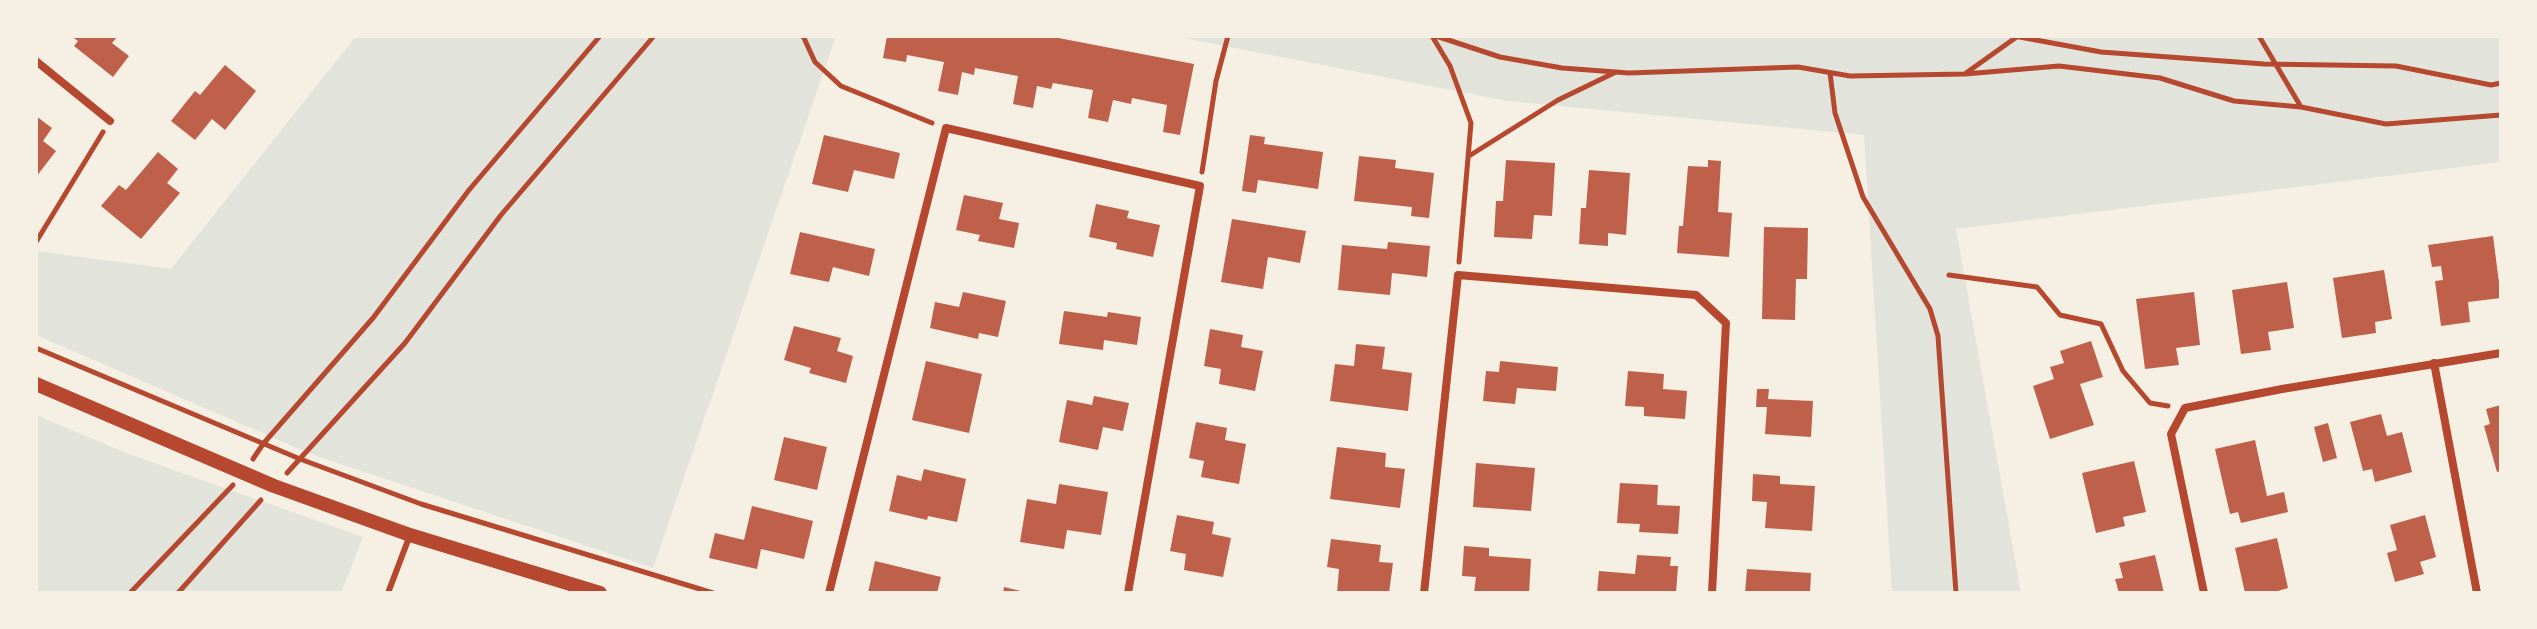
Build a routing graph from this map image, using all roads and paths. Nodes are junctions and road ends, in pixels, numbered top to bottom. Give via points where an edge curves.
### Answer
1 (600, 36) edge
2 (654, 36) edge
3 (803, 36) edge
4 (1228, 36) edge
5 (1434, 36) edge
6 (2017, 36) edge
7 (2259, 36) edge
8 (36, 61) edge
9 (2277, 64) junction
10 (1617, 72) junction
11 (1830, 73) junction
12 (1965, 74) junction
13 (2501, 83) edge
14 (2301, 107) junction
15 (2501, 115) edge
16 (110, 121) joint
17 (946, 128) junction
18 (1468, 156) junction
19 (1200, 186) junction
20 (36, 242) edge
21 (1458, 275) junction
22 (1949, 275) dead end
23 (36, 348) edge
24 (2501, 353) edge
25 (2434, 363) junction
26 (36, 384) edge
27 (2185, 408) junction
28 (263, 444) junction
29 (300, 459) junction
30 (243, 474) junction
31 (254, 507) dead end
32 (410, 535) junction
33 (130, 593) edge
34 (178, 593) edge
35 (388, 593) edge
36 (600, 593) edge
37 (713, 593) edge
38 (829, 593) edge
39 (1128, 593) edge
40 (1424, 593) edge
41 (1712, 593) edge
42 (1956, 593) edge
43 (2204, 593) edge
44 (2477, 593) edge

1 - 28 path via 469,190 373,318
2 - 29 path via 501,215 405,343
3 - 17 path via 815,62 841,86
4 - 19 path
5 - 10 path via 1500,57
5 - 18 path via 1471,123
6 - 9 path via 2101,52
6 - 12 path
7 - 9 path
8 - 16 street
9 - 13 path via 2396,66
9 - 14 path
10 - 11 path via 1798,67
10 - 18 path via 1558,100
11 - 12 path
11 - 42 path via 1835,113 1863,197 1930,309 1938,336
12 - 14 path via 2059,66 2160,78 2234,101
14 - 15 path via 2386,124
16 - 20 path
17 - 19 street
17 - 38 street
18 - 21 path
19 - 39 street
21 - 40 street
21 - 41 street via 1696,295 1726,323
22 - 27 path via 2037,287 2060,315 2101,324 2123,371 2150,403
23 - 28 path
24 - 25 street
25 - 27 street
25 - 44 street
26 - 30 street
27 - 43 street via 2171,434
28 - 29 path
28 - 30 path
29 - 37 path via 421,504
30 - 32 street
30 - 33 path
31 - 34 path
32 - 35 lane
32 - 36 street

